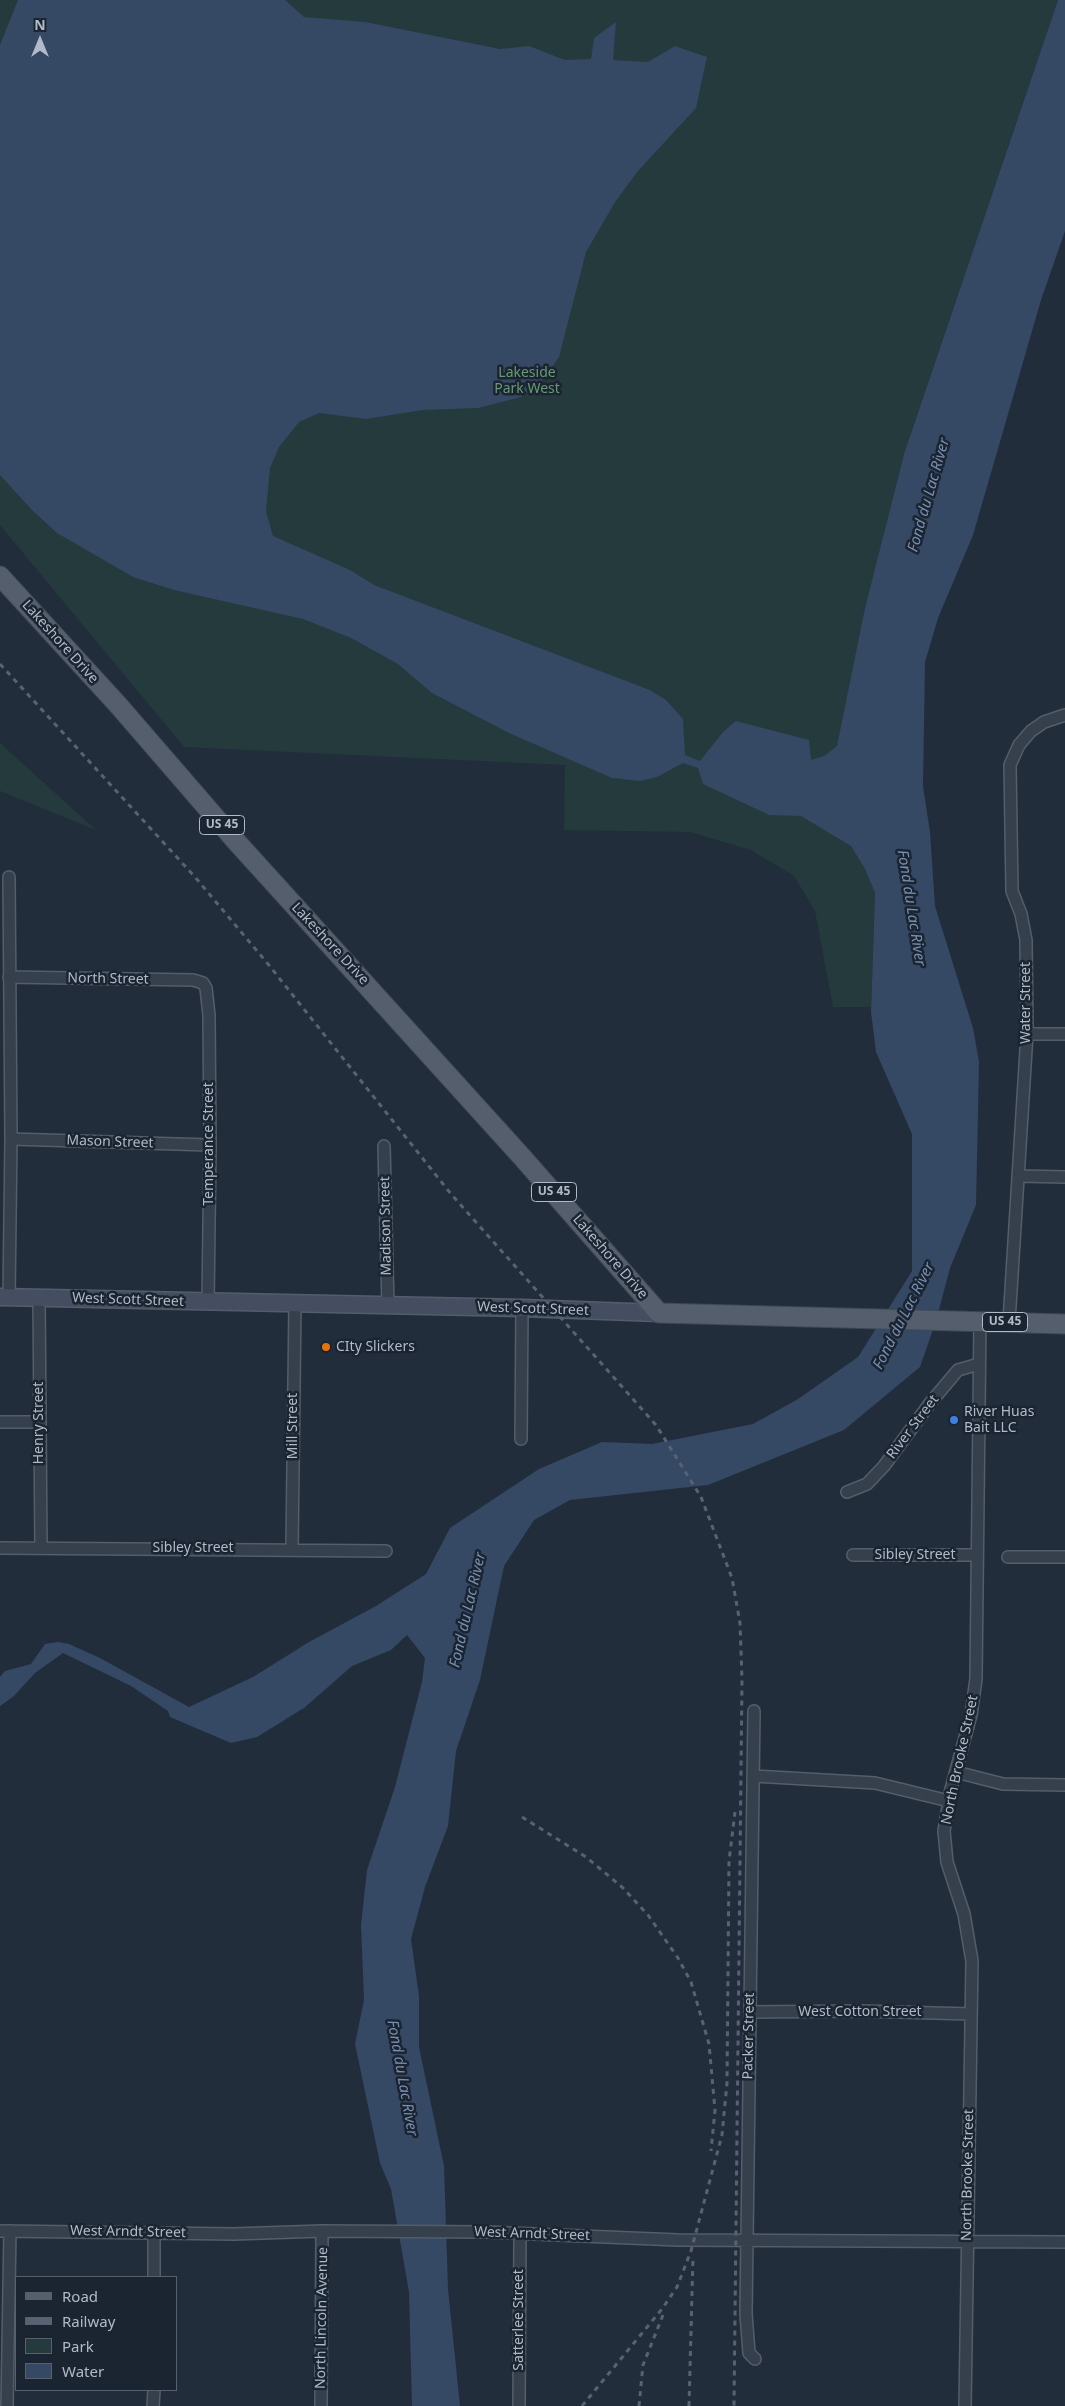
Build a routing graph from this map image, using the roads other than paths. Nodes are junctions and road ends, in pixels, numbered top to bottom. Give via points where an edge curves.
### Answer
1 (0, 576) edge
2 (1065, 715) edge
3 (9, 877) dead end
4 (9, 978) junction
5 (205, 986) joint
6 (1027, 1034) junction
7 (1065, 1034) edge
8 (11, 1139) junction
9 (210, 1145) junction
10 (384, 1146) dead end
11 (1019, 1176) junction
12 (1065, 1177) edge
13 (4, 1297) edge
14 (39, 1297) junction
15 (208, 1303) junction
16 (295, 1303) junction
17 (388, 1306) junction
18 (522, 1308) junction
19 (659, 1314) junction
20 (980, 1321) junction
21 (1008, 1322) junction
22 (1065, 1324) edge
23 (979, 1364) junction
24 (0, 1422) edge
25 (39, 1422) junction
26 (521, 1438) dead end
27 (847, 1492) dead end
28 (0, 1548) edge
29 (40, 1548) junction
30 (292, 1548) junction
31 (386, 1551) dead end
32 (853, 1555) dead end
33 (977, 1555) junction
34 (1008, 1557) dead end
35 (1065, 1557) edge
36 (754, 1711) dead end
37 (956, 1772) junction
38 (754, 1776) junction
39 (1065, 1785) edge
40 (949, 1801) junction
41 (750, 2012) junction
42 (971, 2014) junction
43 (5, 2231) edge
44 (322, 2231) junction
45 (154, 2233) junction
46 (520, 2235) junction
47 (746, 2241) junction
48 (967, 2241) junction
49 (1065, 2242) edge
50 (154, 2276) edge
51 (755, 2359) dead end
52 (154, 2391) edge
53 (7, 2406) edge
54 (154, 2406) edge
55 (321, 2406) edge
56 (519, 2406) edge
57 (965, 2406) edge

1 - 19 main road, Lakeshore Drive / US 45 via 522,1156
2 - 6 street, Water Street via 1044,722 1031,731 1018,745 1010,765 1012,891 1026,940
3 - 4 street
4 - 5 street, North Street via 194,980
4 - 8 street
5 - 9 street, Temperance Street via 209,1010
6 - 7 street
6 - 11 street, Water Street
8 - 9 street, Mason Street
8 - 13 street
9 - 15 street, Temperance Street
10 - 17 street, Madison Street
11 - 12 street
11 - 21 street, Water Street
13 - 14 main road, West Scott Street
14 - 15 main road, West Scott Street
14 - 25 street, Henry Street
15 - 16 main road, West Scott Street
16 - 17 main road, West Scott Street
16 - 30 street, Mill Street
17 - 18 main road, West Scott Street
18 - 19 main road, West Scott Street
18 - 26 street
19 - 20 main road, West Scott Street / US 45
20 - 21 main road, West Scott Street / US 45
20 - 23 street, North Brooke Street
21 - 22 main road, West Scott Street / US 45
23 - 27 street, River Street via 958,1370 884,1466 867,1484
23 - 33 street, North Brooke Street
24 - 25 street
25 - 29 street, Henry Street
28 - 29 street, Sibley Street
29 - 30 street, Sibley Street
30 - 31 street, Sibley Street
32 - 33 street, Sibley Street
33 - 37 street, North Brooke Street via 974,1699
34 - 35 street
36 - 38 street, Packer Street
37 - 39 street via 1003,1784
37 - 40 street, North Brooke Street
38 - 40 street via 870,1782
38 - 41 street, Packer Street
40 - 42 street, North Brooke Street via 945,1848 964,1914 972,1961
41 - 42 street, West Cotton Street
41 - 47 street, Packer Street
42 - 48 street, North Brooke Street
43 - 45 street, West Arndt Street
43 - 53 street
44 - 45 street, West Arndt Street
44 - 46 street, West Arndt Street
44 - 55 street, North Lincoln Avenue
45 - 50 street
46 - 47 street, West Arndt Street
46 - 56 street, Satterlee Street
47 - 48 street, West Arndt Street
47 - 51 street, Packer Street via 747,2342 749,2353
48 - 49 street, West Arndt Street
48 - 57 street, North Brooke Street
52 - 54 street

